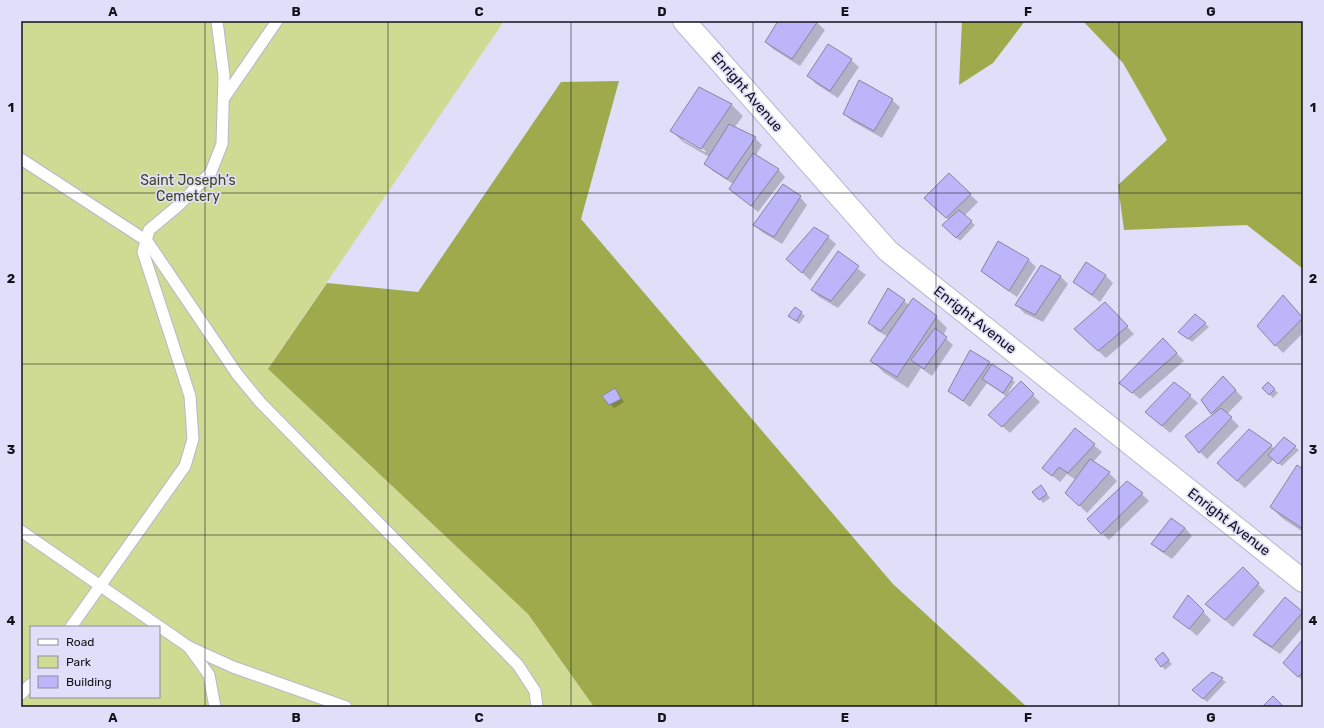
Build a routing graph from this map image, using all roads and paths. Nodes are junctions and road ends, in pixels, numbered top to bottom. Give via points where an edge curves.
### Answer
1 (217, 21) edge
2 (277, 21) edge
3 (684, 21) edge
4 (224, 98) junction
5 (21, 160) edge
6 (146, 240) junction
7 (21, 531) edge
8 (1303, 581) edge
9 (100, 586) junction
10 (72, 626) edge
11 (158, 626) edge
12 (160, 627) edge
13 (189, 647) junction
14 (30, 685) edge
15 (21, 694) edge
16 (215, 707) edge
17 (346, 707) edge
18 (537, 707) edge

1 - 4 lane
2 - 4 lane
3 - 8 street, Enright Avenue via 888,251
4 - 6 lane via 222,144 211,172 179,205 149,230
5 - 6 lane
6 - 9 lane via 144,252 190,396 193,439 184,466
6 - 18 lane via 260,402 518,664 535,691
7 - 9 lane
9 - 10 lane
9 - 11 lane
12 - 13 lane
13 - 16 lane via 209,675
13 - 17 lane via 233,667
14 - 15 lane

